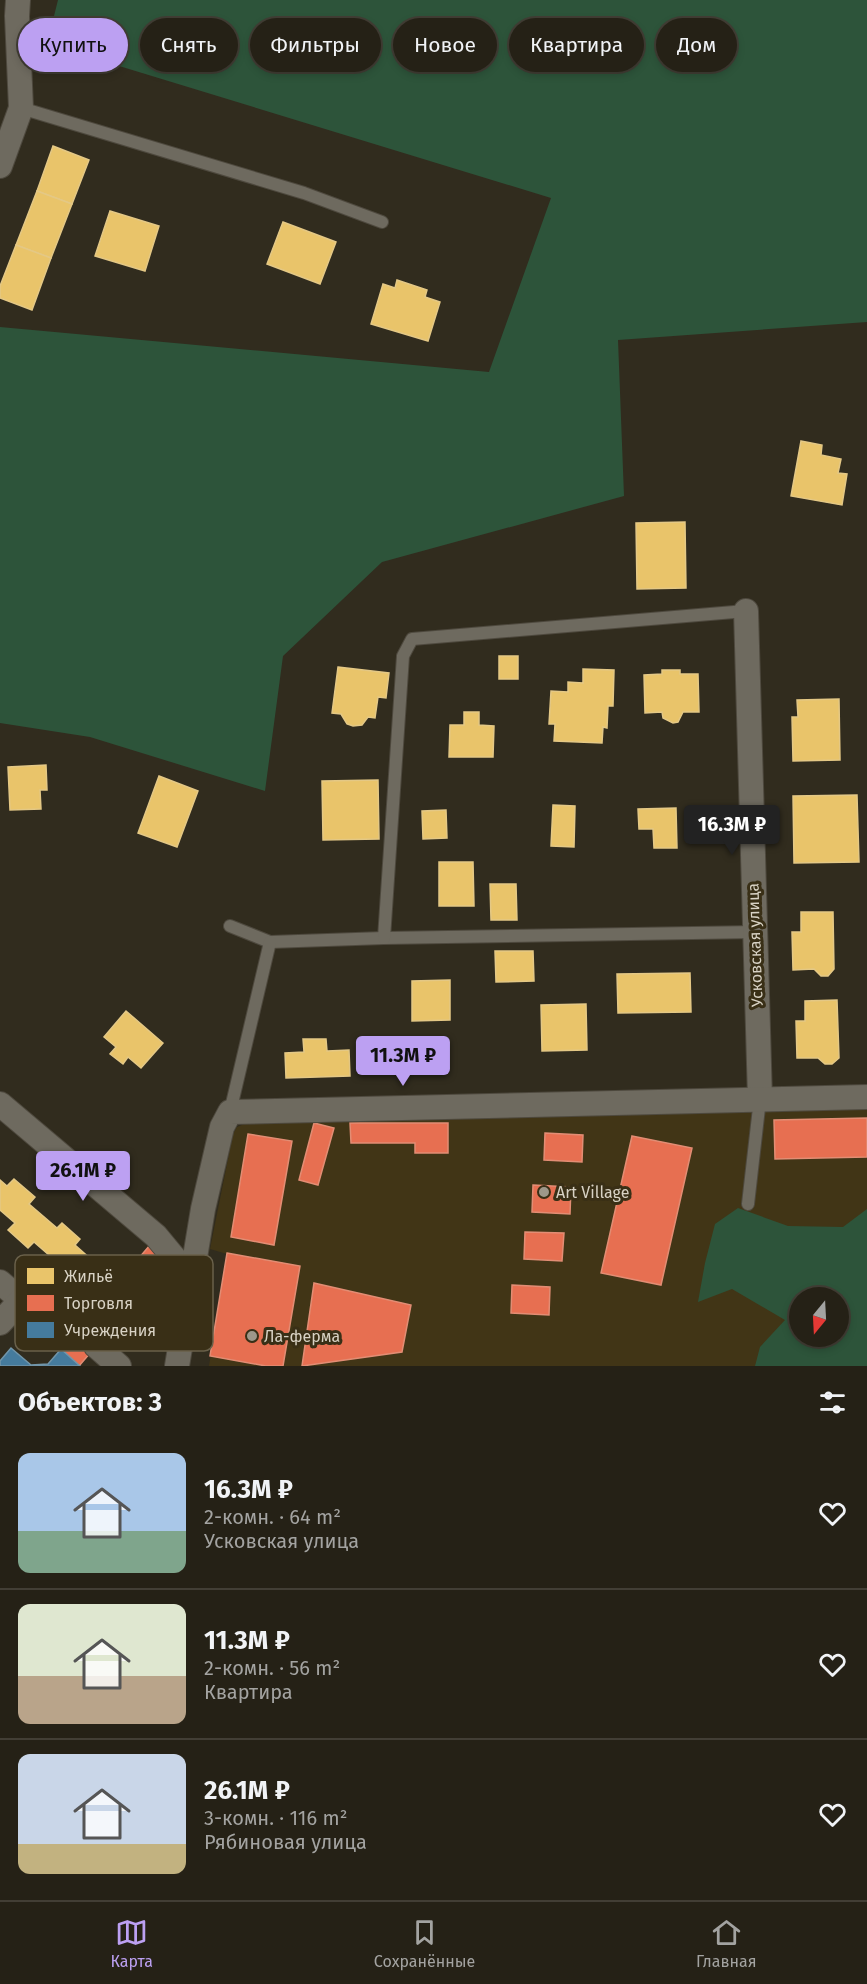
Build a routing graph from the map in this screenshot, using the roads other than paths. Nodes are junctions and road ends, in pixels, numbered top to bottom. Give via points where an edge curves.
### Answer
1 (12, 10) edge
2 (21, 108) junction
3 (0, 166) edge
4 (382, 222) dead end
5 (746, 611) joint
6 (230, 926) dead end
7 (755, 932) junction
8 (384, 938) junction
9 (270, 942) junction
10 (867, 1097) edge
11 (759, 1099) junction
12 (0, 1104) edge
13 (230, 1112) junction
14 (748, 1204) dead end
15 (172, 1255) edge
16 (194, 1255) edge
17 (0, 1282) edge
18 (15, 1295) edge
19 (15, 1307) edge
20 (0, 1323) edge
21 (102, 1351) edge
22 (179, 1351) edge
23 (119, 1366) edge
24 (177, 1366) edge

1 - 2 street
2 - 3 street
2 - 4 lane via 304,193
5 - 7 street, Усковская улица
5 - 8 lane via 412,639 404,656
6 - 9 lane
7 - 8 lane
7 - 11 street, Усковская улица
8 - 9 lane
9 - 13 lane
10 - 11 street
11 - 13 street
11 - 14 lane
12 - 15 street via 156,1236
13 - 16 street via 222,1127
17 - 18 street
19 - 20 street
21 - 23 street
22 - 24 street

